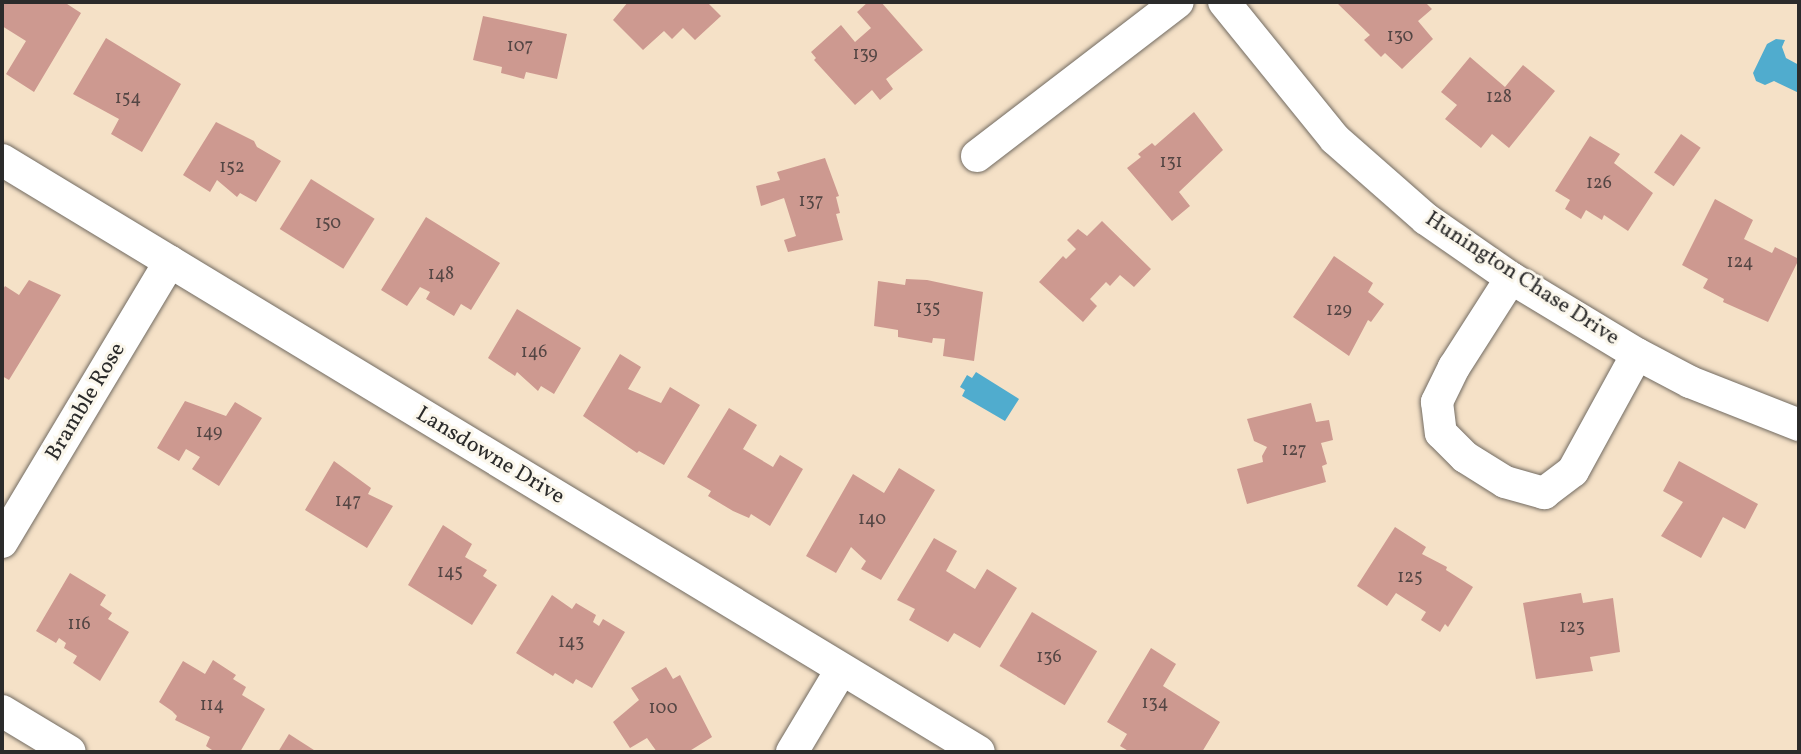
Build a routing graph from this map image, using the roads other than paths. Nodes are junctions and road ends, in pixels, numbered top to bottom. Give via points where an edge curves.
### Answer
1 (1178, 2) edge
2 (1224, 2) edge
3 (977, 156) dead end
4 (2, 160) edge
5 (170, 261) junction
6 (1511, 278) junction
7 (1637, 354) junction
8 (1799, 425) edge
9 (2, 542) edge
10 (841, 670) junction
11 (2, 711) edge
12 (70, 752) edge
13 (792, 752) edge
14 (979, 752) edge

1 - 3 street
2 - 6 street, Hunington Chase Drive via 1335,139 1426,219
4 - 5 street, Lansdowne Drive
5 - 9 street, Bramble Rose
5 - 10 street, Lansdowne Drive
6 - 7 street, Hunington Chase Drive
6 - 7 street via 1437,402 1441,433 1465,457 1505,482 1544,493 1573,471
7 - 8 street, Hunington Chase Drive via 1690,382
10 - 13 street
10 - 14 street, Lansdowne Drive
11 - 12 street

